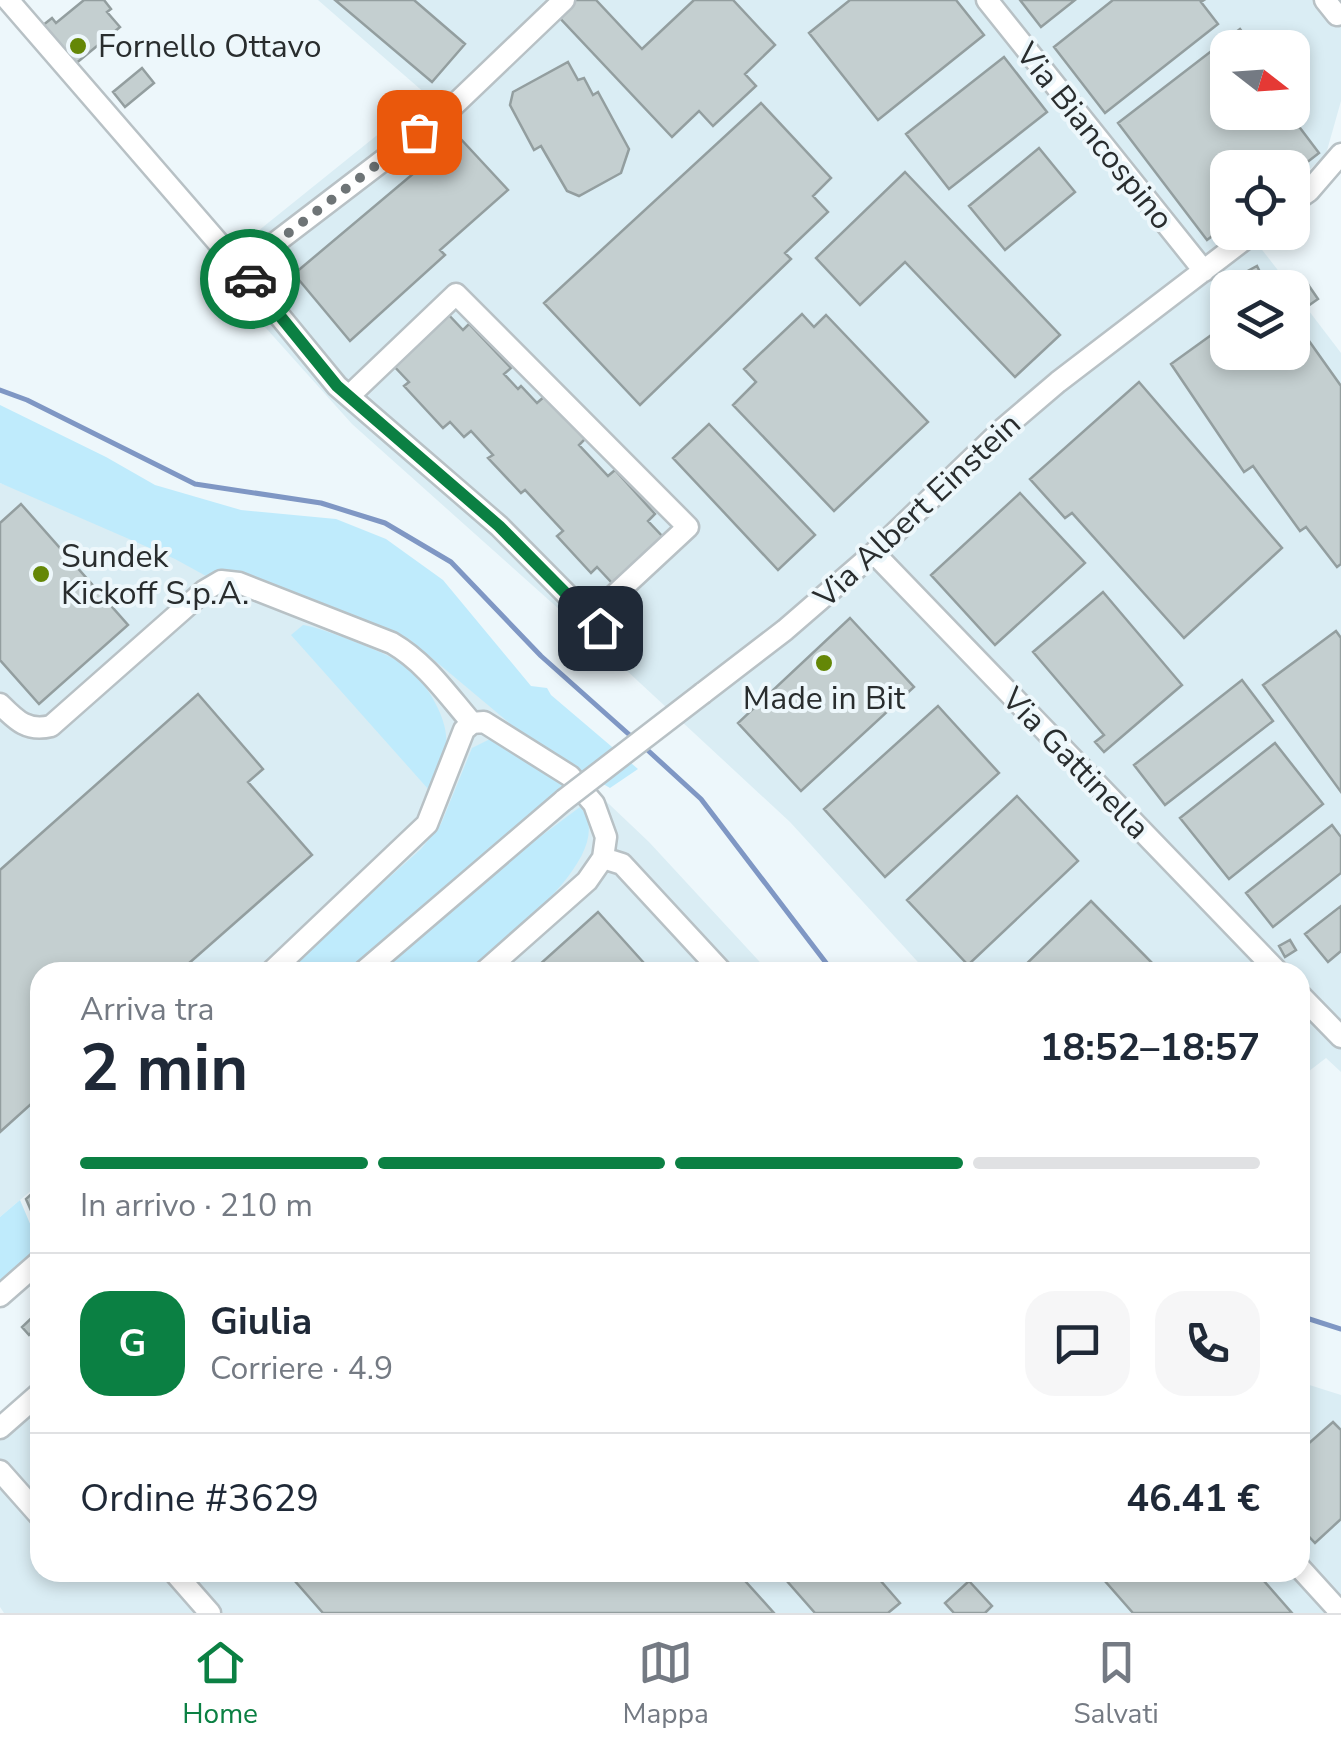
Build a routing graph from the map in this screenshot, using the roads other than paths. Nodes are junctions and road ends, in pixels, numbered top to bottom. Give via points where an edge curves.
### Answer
1 (8, 0) edge
2 (564, 0) edge
3 (987, 0) edge
4 (1341, 154) edge
5 (1341, 180) edge
6 (1310, 187) edge
7 (1310, 193) edge
8 (1231, 250) edge
9 (242, 269) junction
10 (1204, 271) junction
11 (349, 396) junction
12 (874, 553) junction
13 (0, 704) edge
14 (472, 723) junction
15 (604, 858) junction
16 (284, 962) edge
17 (375, 962) edge
18 (495, 962) edge
19 (713, 962) edge
20 (1268, 962) edge
21 (1310, 1005) edge
22 (1341, 1037) edge
23 (30, 1270) edge
24 (0, 1296) edge
25 (30, 1402) edge
26 (0, 1428) edge
27 (0, 1471) edge
28 (30, 1505) edge
29 (1310, 1579) edge
30 (183, 1582) edge
31 (210, 1613) edge
32 (1341, 1613) edge

1 - 9 street
2 - 9 street via 449,110
3 - 10 street, Via Biancospino
4 - 6 street
5 - 7 street
8 - 10 street, Via Albert Einstein
9 - 11 street
10 - 12 street, Via Albert Einstein via 1004,428
11 - 11 street via 499,526 595,623 688,527 456,294
12 - 17 street, Via Albert Einstein, bridge via 564,800
12 - 20 street, Via Gattinella
13 - 14 street via 22,724 36,730 51,726 221,581 392,643 430,672
14 - 15 street via 484,722 570,776 602,820
14 - 16 street via 427,824
15 - 18 street
15 - 19 street via 622,864
21 - 22 street
23 - 24 street
25 - 26 street
27 - 28 street
29 - 32 street
30 - 31 street

